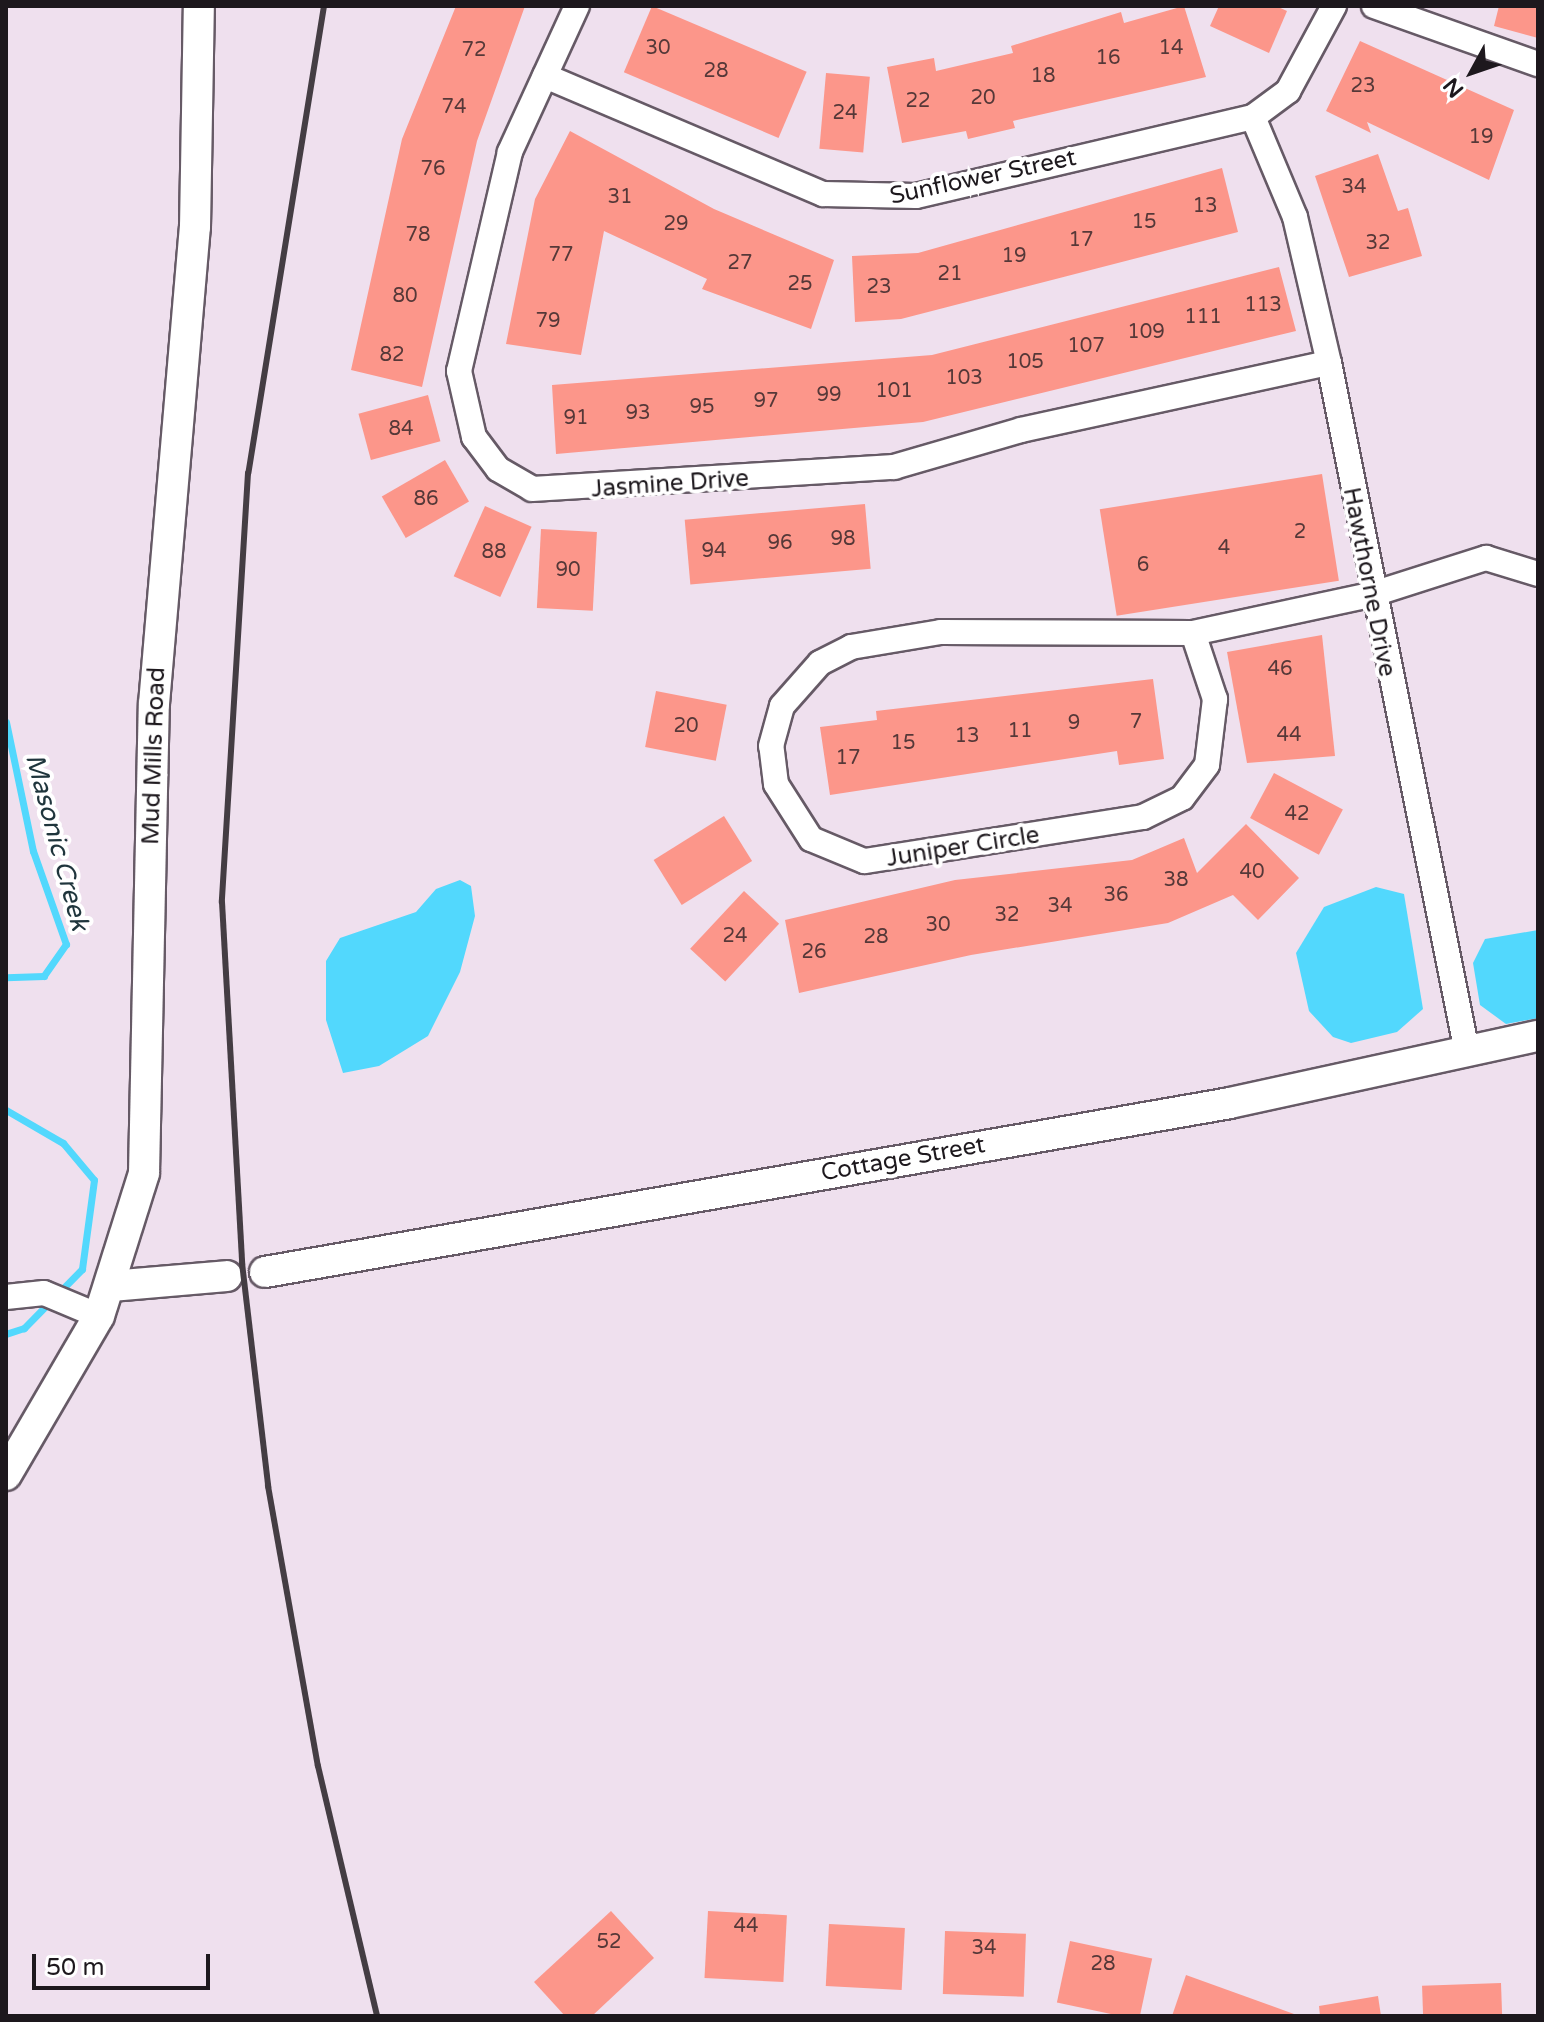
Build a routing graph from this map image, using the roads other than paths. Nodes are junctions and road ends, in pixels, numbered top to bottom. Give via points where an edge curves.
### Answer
1 (199, 6) edge
2 (577, 6) edge
3 (1334, 6) edge
4 (1374, 6) edge
5 (1538, 64) edge
6 (545, 76) junction
7 (1253, 117) junction
8 (1329, 363) junction
9 (1538, 574) edge
10 (1370, 595) junction
11 (1193, 633) junction
12 (1538, 1036) edge
13 (1467, 1052) junction
14 (265, 1272) dead end
15 (227, 1276) dead end
16 (111, 1286) junction
17 (6, 1297) edge
18 (99, 1316) junction
19 (6, 1475) edge

1 - 16 street, Mud Mills Road via 195,227 154,704 150,1108 144,1173
2 - 6 street, Jasmine Drive
3 - 7 street, Sunflower Street via 1288,91
4 - 5 street
6 - 7 street, Sunflower Street via 823,194 863,200 916,196
6 - 8 street, Jasmine Drive via 510,152 459,371 474,437 498,469 532,489 894,467 1021,430
7 - 8 street, Hawthorne Drive via 1295,217
8 - 10 street, Hawthorne Drive
9 - 10 street, Juniper Circle via 1486,558
10 - 11 street, Juniper Circle
10 - 13 street, Hawthorne Drive
11 - 11 street, Juniper Circle via 1215,699 1207,765 1182,798 1143,817 864,861 811,839 776,784 771,746 782,706 820,663 851,647 941,632
12 - 13 street, Cottage Street
13 - 14 street, Cottage Street via 1230,1103
15 - 16 street
16 - 18 street, Mud Mills Road
17 - 18 street via 44,1293
18 - 19 street, Mud Mills Road

